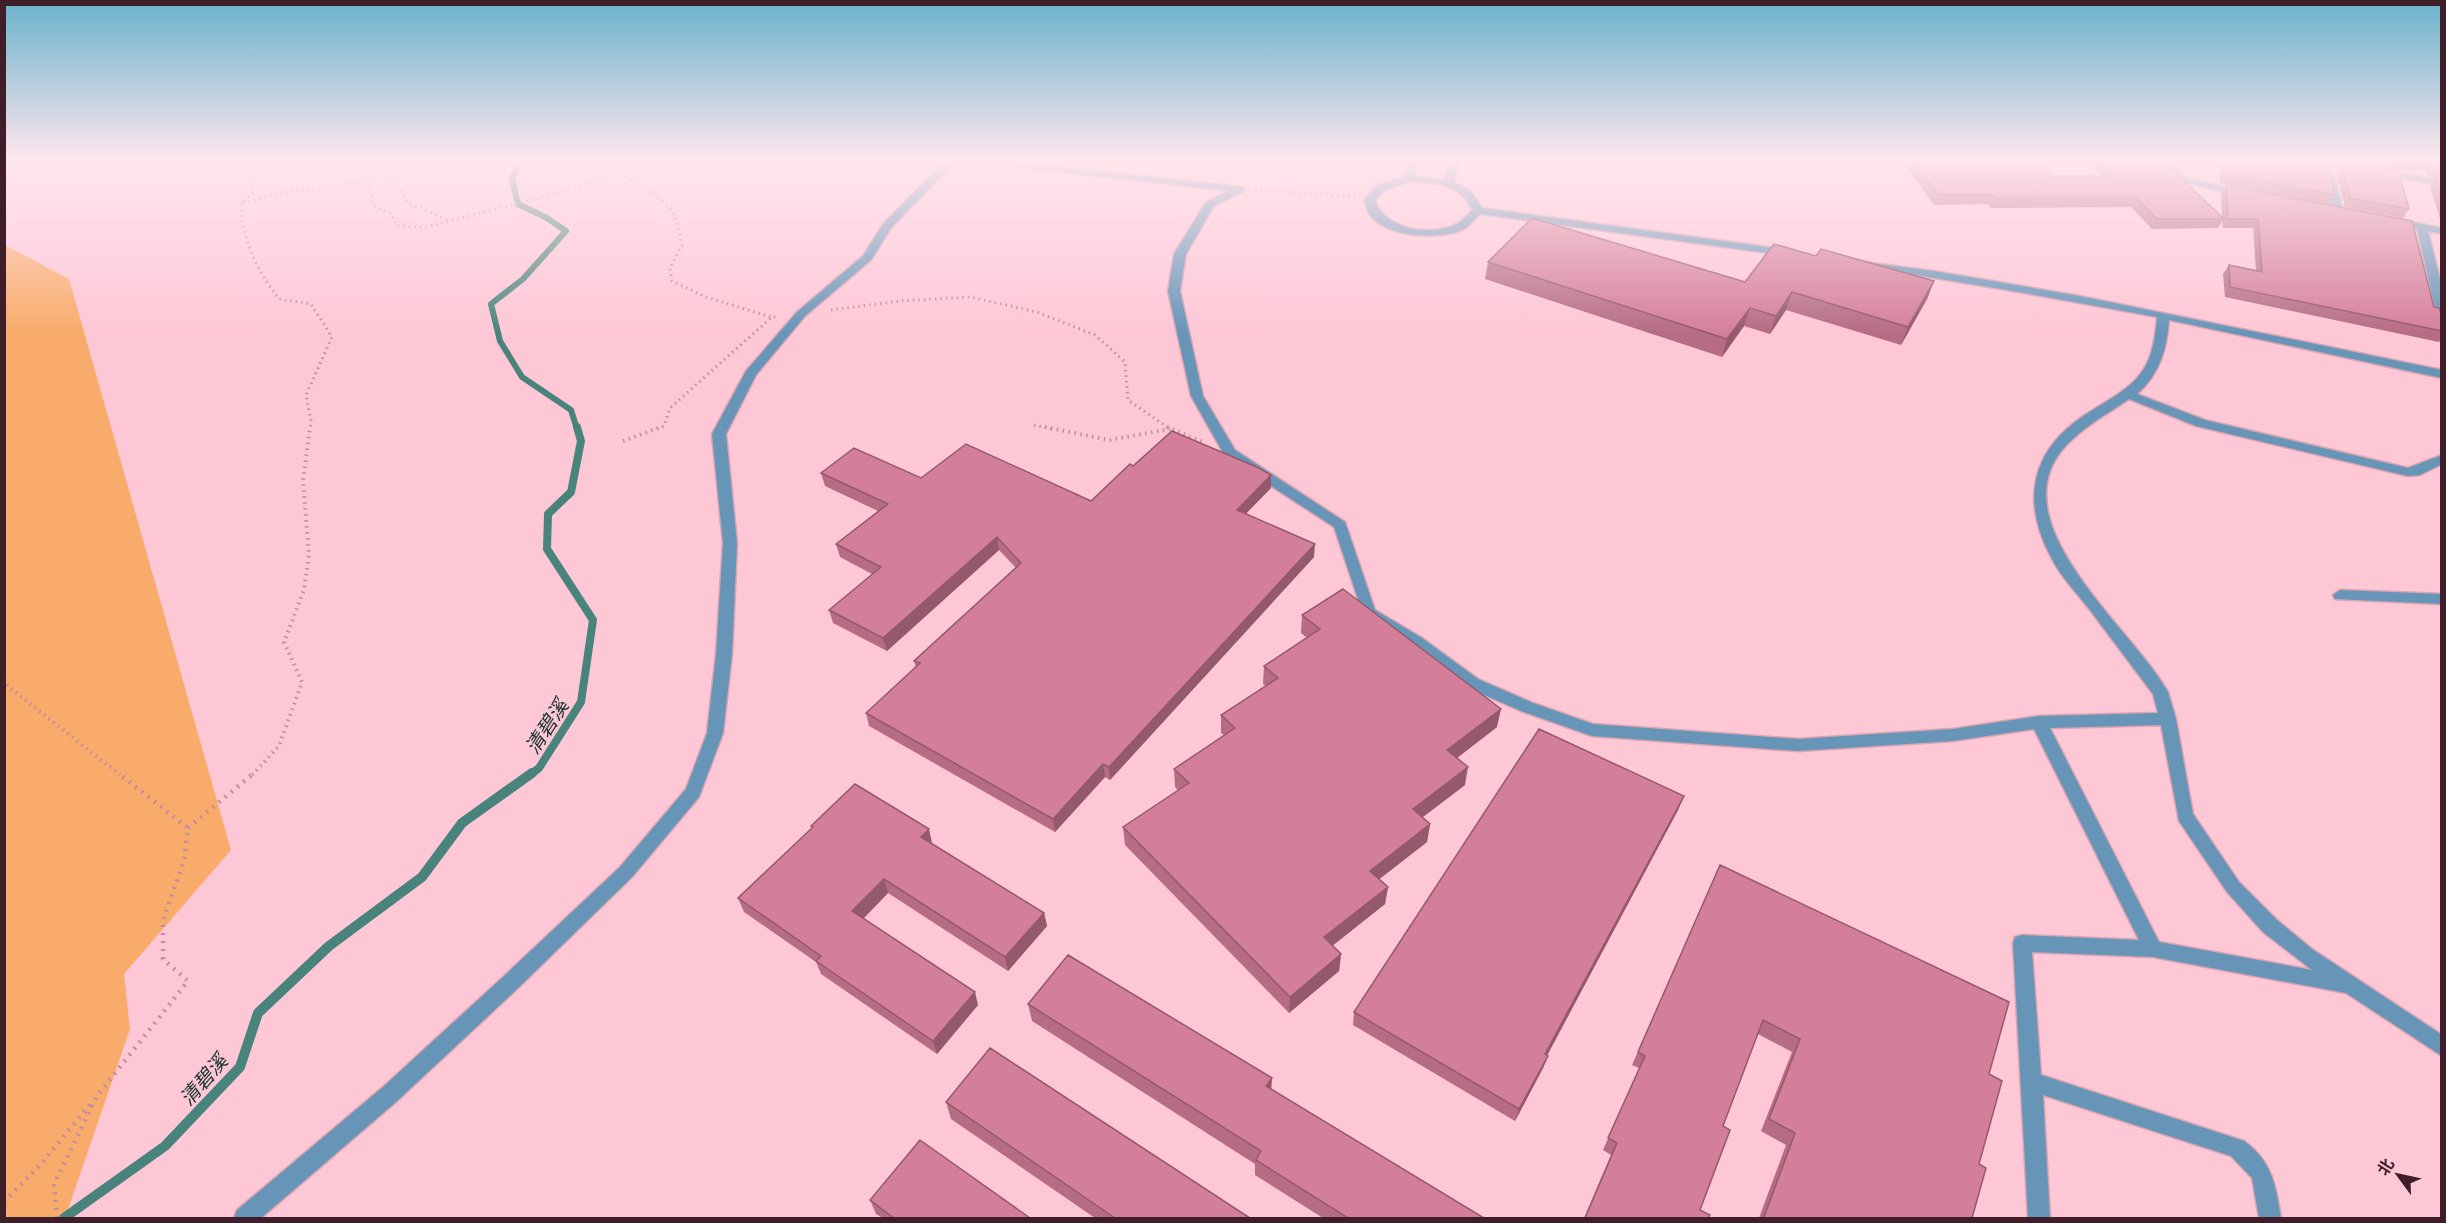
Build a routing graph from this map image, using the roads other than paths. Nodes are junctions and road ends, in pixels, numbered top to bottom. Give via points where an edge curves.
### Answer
1 (895, 218) edge
2 (1202, 218) edge
3 (1377, 218) edge
4 (1473, 218) edge
5 (1530, 218) edge
6 (2380, 219) edge
7 (2422, 227) junction
8 (2442, 231) edge
9 (1808, 256) edge
10 (1843, 261) edge
11 (2442, 312) edge
12 (2163, 315) junction
13 (2442, 374) edge
14 (2127, 394) junction
15 (2442, 459) edge
16 (2340, 595) dead end
17 (2442, 599) edge
18 (2168, 719) junction
19 (2039, 722) junction
20 (2153, 949) junction
21 (2352, 986) junction
22 (2442, 1047) edge
23 (2032, 1082) junction
24 (244, 1218) edge
25 (2039, 1218) edge
26 (2270, 1218) edge

1 - 24 street via 867,258 801,314 750,374 719,434 730,543 724,654 715,733 693,792 626,872 526,967 390,1094
2 - 19 street via 1180,254 1174,291 1197,396 1230,453 1340,525 1369,613 1472,683 1592,730 1798,745 1953,735
3 - 4 street via 1410,232 1434,233 1456,229
5 - 9 street
6 - 7 street
7 - 8 street
7 - 11 street
10 - 12 street via 1983,281
12 - 13 street
12 - 14 street via 2162,343 2144,380
14 - 15 street via 2201,423 2408,472
14 - 18 street via 2068,435 2053,454 2038,488 2040,514 2059,559 2160,692
16 - 17 street
18 - 19 street
18 - 21 street via 2185,816 2202,843 2233,887 2270,926
19 - 20 street
20 - 21 street
20 - 23 street via 2022,943
21 - 22 street
23 - 25 street
23 - 26 street via 2237,1148 2259,1166

